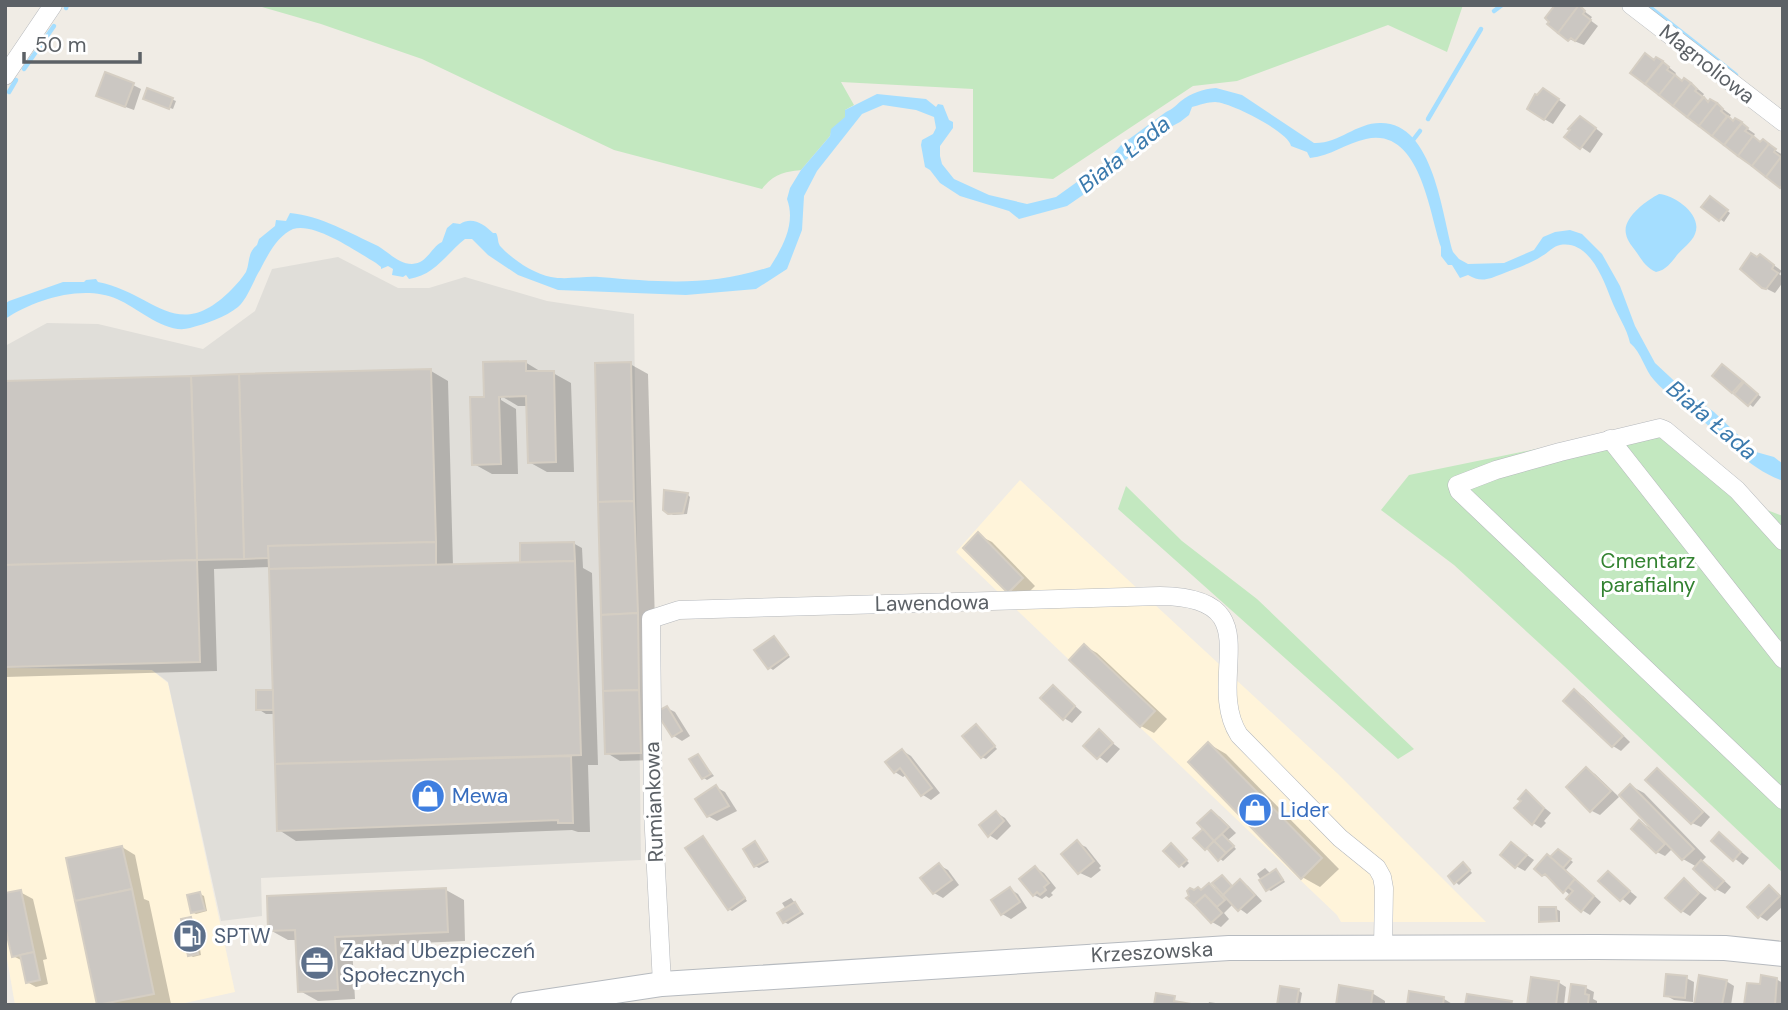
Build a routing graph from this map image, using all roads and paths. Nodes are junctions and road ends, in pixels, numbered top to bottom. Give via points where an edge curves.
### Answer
1 (53, 5) edge
2 (1631, 5) edge
3 (5, 76) edge
4 (1783, 122) edge
5 (1610, 439) junction
6 (1783, 541) edge
7 (651, 619) joint
8 (1783, 659) edge
9 (1783, 800) edge
10 (1382, 948) junction
11 (1783, 954) edge
12 (662, 984) junction
13 (523, 1005) edge

1 - 3 street
2 - 4 street, Magnoliowa
5 - 6 street via 1665,430 1737,490
5 - 8 street
5 - 9 street via 1496,470 1456,488
7 - 10 street, Lawendowa via 679,610 1192,598 1212,608 1224,621 1230,639 1227,705 1239,735 1382,877
7 - 12 street, Rumiankowa via 653,811
10 - 11 main road, Krzeszowska via 1725,948
10 - 12 main road, Krzeszowska via 1181,950
12 - 13 main road, Krzeszowska

